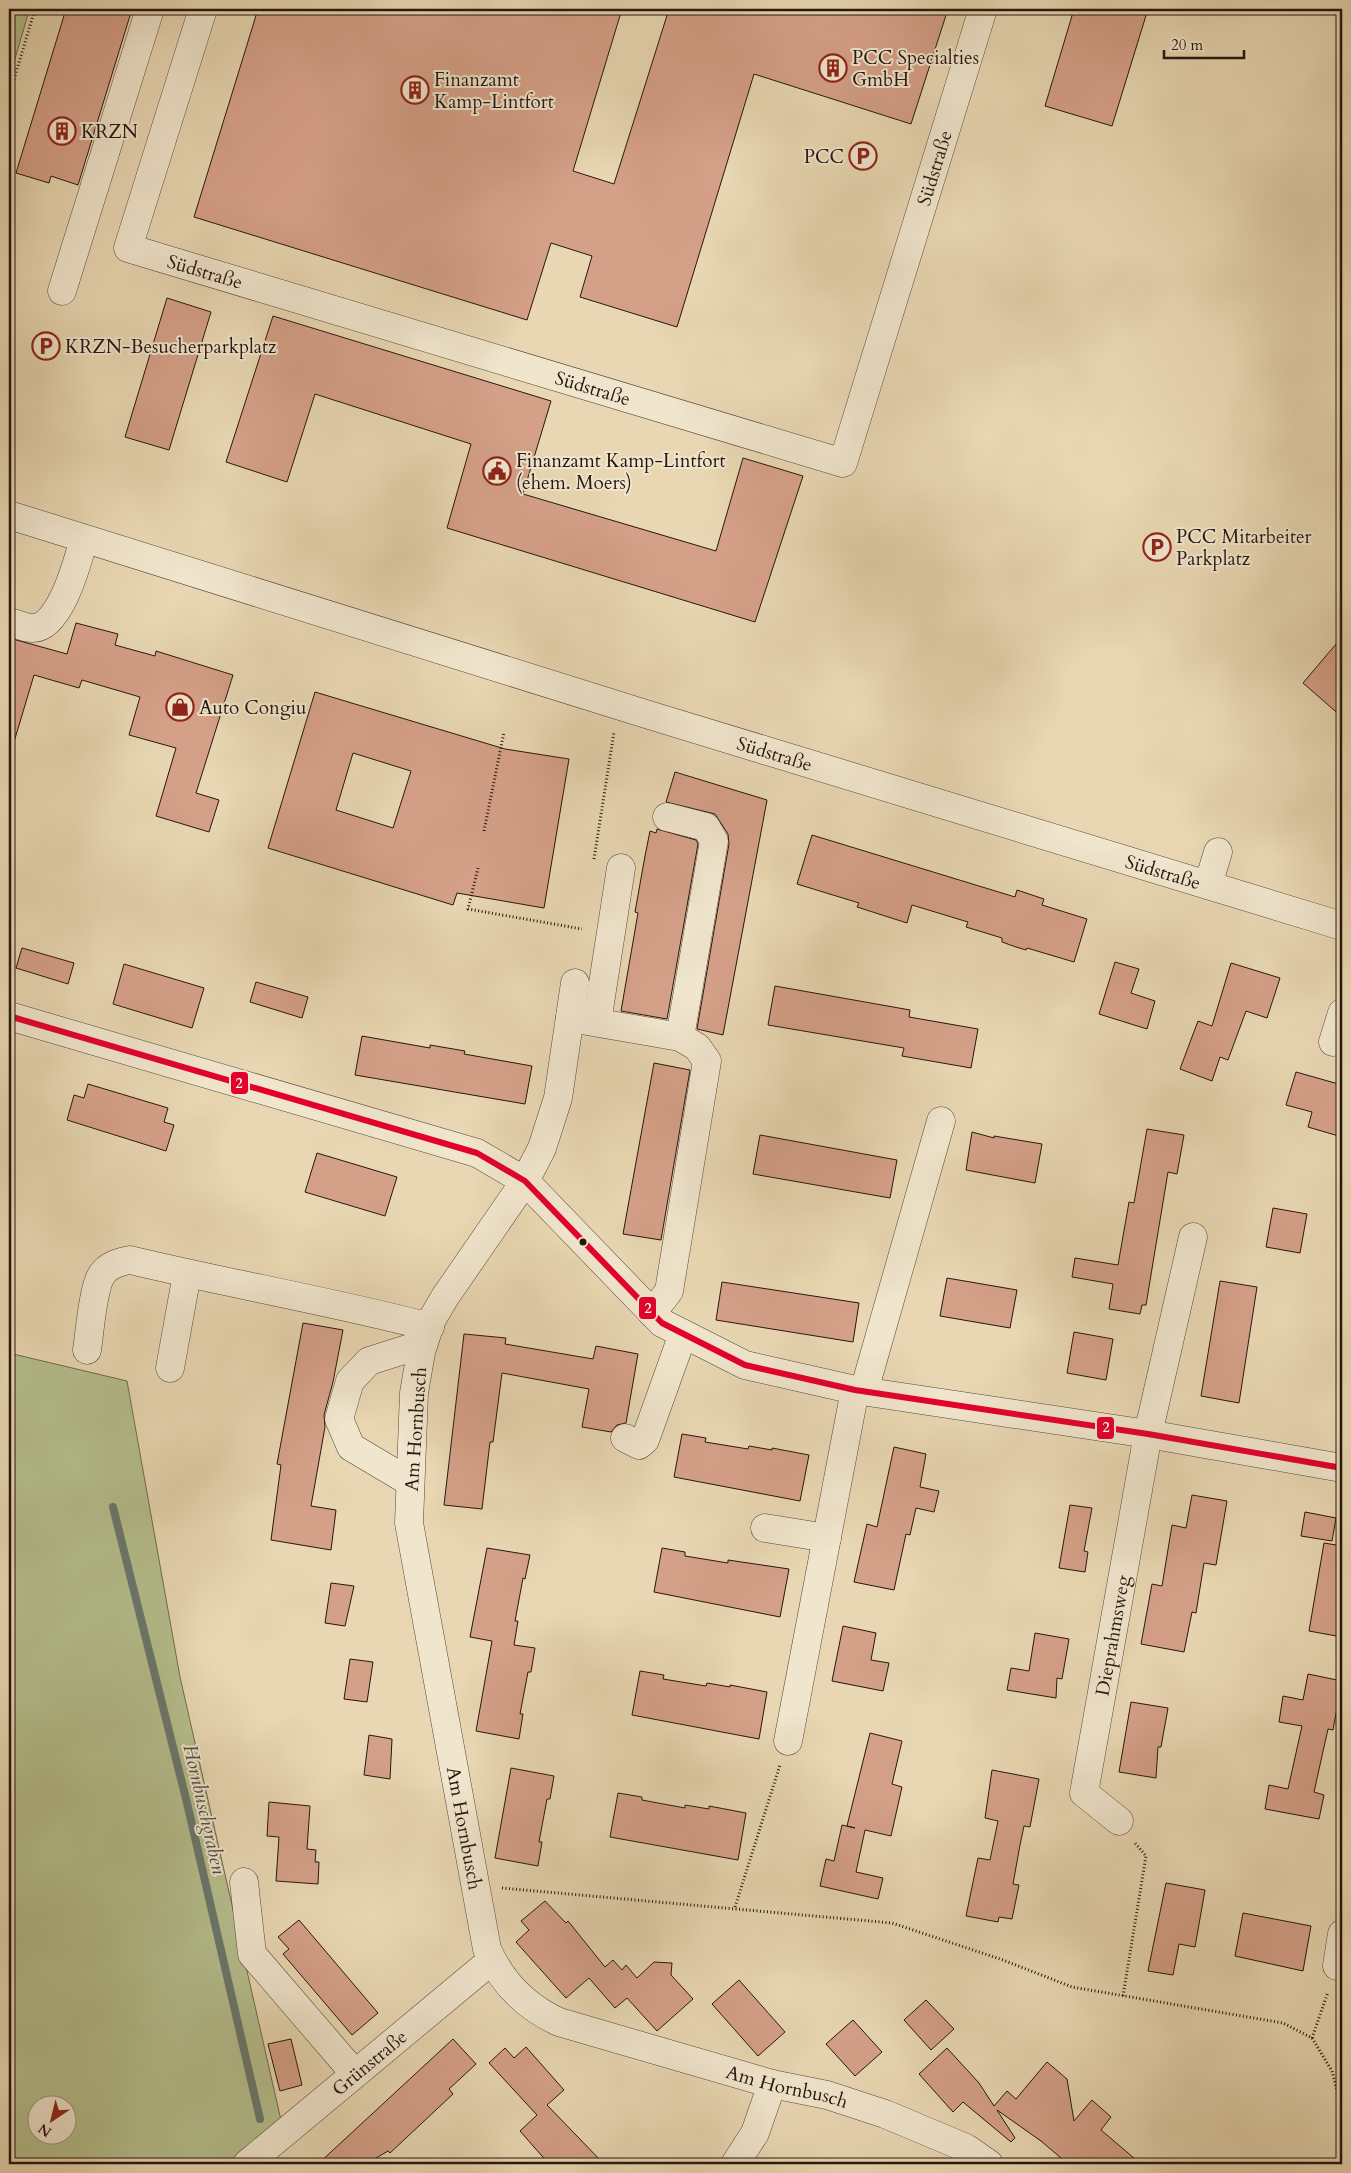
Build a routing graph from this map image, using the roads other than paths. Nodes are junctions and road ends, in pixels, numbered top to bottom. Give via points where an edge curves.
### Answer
1 (150, 9) edge
2 (204, 9) edge
3 (983, 9) edge
4 (62, 291) dead end
5 (9, 514) edge
6 (84, 539) junction
7 (13, 623) dead end
8 (667, 817) dead end
9 (1218, 852) dead end
10 (621, 868) dead end
11 (1208, 885) junction
12 (1342, 926) edge
13 (575, 983) dead end
14 (1342, 1013) edge
15 (9, 1016) edge
16 (570, 1018) junction
17 (597, 1022) junction
18 (680, 1037) junction
19 (1333, 1042) dead end
20 (941, 1121) dead end
21 (525, 1181) junction
22 (1193, 1237) dead end
23 (187, 1274) junction
24 (652, 1313) junction
25 (682, 1334) junction
26 (426, 1335) junction
27 (87, 1350) dead end
28 (170, 1368) dead end
29 (860, 1391) junction
30 (1148, 1434) junction
31 (625, 1438) dead end
32 (1342, 1468) edge
33 (410, 1482) junction
34 (765, 1528) dead end
35 (827, 1538) junction
36 (788, 1741) road end
37 (1118, 1821) road end
38 (244, 1882) dead end
39 (1342, 1934) edge
40 (492, 1960) junction
41 (1337, 1966) road end
42 (355, 2074) junction
43 (772, 2084) junction
44 (247, 2164) edge
45 (735, 2164) edge
46 (989, 2164) edge

1 - 4 street
2 - 3 street, Südstraße via 128,248 843,463
5 - 6 street, Südstraße
6 - 7 street via 74,574 50,619 33,629
6 - 11 street, Südstraße
8 - 18 street via 706,827 714,841
9 - 11 street
10 - 17 street
11 - 12 street, Südstraße
13 - 16 street, Am Hornbusch
14 - 19 street
15 - 21 street via 454,1145 477,1153
16 - 17 street
16 - 21 street, Am Hornbusch via 558,1098 542,1148
17 - 18 street
18 - 24 street via 697,1047 707,1061 669,1291
20 - 29 street
21 - 24 street
21 - 26 street, Am Hornbusch via 445,1297
22 - 30 street, Dieprahmsweg
23 - 26 street via 345,1305
23 - 27 street via 130,1260 119,1261 109,1267 99,1280
23 - 28 street
24 - 25 street
25 - 29 street via 745,1365
25 - 31 street via 645,1440 639,1445
26 - 33 street, Am Hornbusch via 414,1393
26 - 33 street via 369,1361 350,1382 339,1419 351,1447
29 - 30 street
29 - 35 street
30 - 32 street
30 - 37 street, Dieprahmsweg via 1084,1793
33 - 40 street, Am Hornbusch via 408,1523 487,1949
34 - 35 street
35 - 36 street
38 - 42 street via 252,1954
39 - 41 street
40 - 42 street, Grünstraße
40 - 43 street, Am Hornbusch via 521,1998 537,2012 559,2022
42 - 44 street, Grünstraße
43 - 45 street via 755,2133
43 - 46 street, Am Hornbusch via 827,2095 885,2114 966,2148

